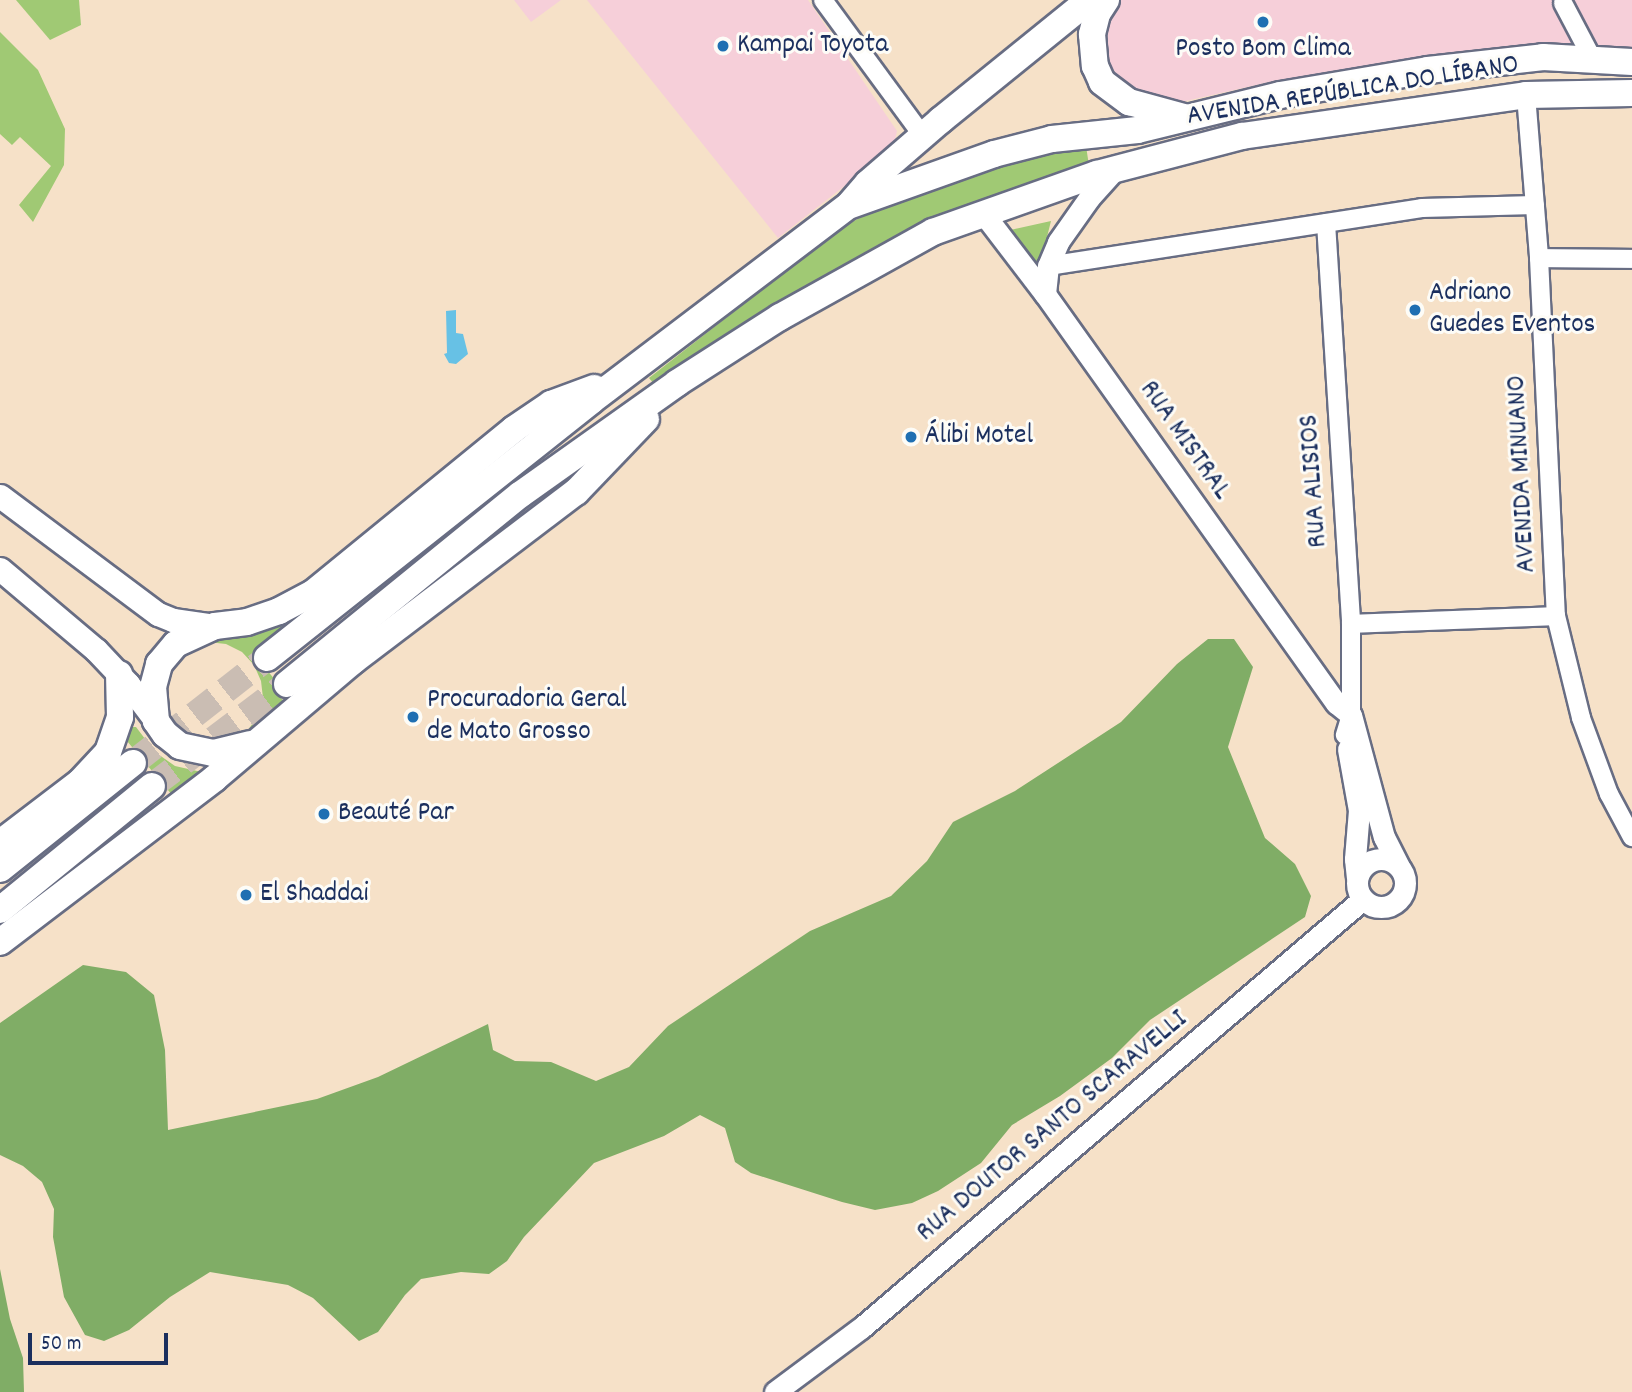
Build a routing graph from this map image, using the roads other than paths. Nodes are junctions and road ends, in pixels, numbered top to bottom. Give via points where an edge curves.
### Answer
1 (823, 0) edge
2 (1089, 0) edge
3 (1106, 0) edge
4 (1563, 3) dead end
5 (1593, 60) junction
6 (1632, 62) edge
7 (1632, 93) edge
8 (1526, 95) junction
9 (1186, 117) junction
10 (932, 128) junction
11 (1115, 169) junction
12 (849, 205) junction
13 (1535, 205) junction
14 (983, 213) junction
15 (1326, 223) junction
16 (1539, 258) junction
17 (1632, 258) edge
18 (1048, 267) junction
19 (1045, 294) junction
20 (619, 379) junction
21 (677, 383) junction
22 (0, 496) edge
23 (0, 569) edge
24 (1556, 616) junction
25 (1351, 624) junction
26 (215, 625) junction
27 (267, 658) tunnel mouth
28 (119, 674) junction
29 (287, 684) tunnel mouth
30 (1344, 718) junction
31 (156, 721) junction
32 (265, 737) junction
33 (133, 763) tunnel mouth
34 (152, 786) tunnel mouth
35 (1631, 832) edge
36 (0, 843) edge
37 (1399, 866) junction
38 (0, 869) edge
39 (1357, 877) junction
40 (1363, 899) junction
41 (0, 910) edge
42 (0, 942) edge
43 (775, 1392) edge

1 - 10 street
2 - 10 main road
3 - 9 main road via 1092,34 1095,66 1102,82 1129,102
4 - 5 street
5 - 6 main road, AVENIDA REPÚBLICA DO LÍBANO
5 - 9 main road, AVENIDA REPÚBLICA DO LÍBANO via 1543,57 1428,69
7 - 8 main road, AVENIDA REPÚBLICA DO LÍBANO
8 - 11 main road, AVENIDA REPÚBLICA DO LÍBANO via 1242,136
8 - 13 street, AVENIDA MINUANO
9 - 12 main road, AVENIDA REPÚBLICA DO LÍBANO via 1138,130 1052,139 994,154
10 - 12 main road
11 - 14 main road, AVENIDA REPÚBLICA DO LÍBANO
11 - 18 street via 1071,221
12 - 20 main road
13 - 15 street via 1422,208
13 - 16 street, AVENIDA MINUANO
14 - 19 street, RUA MISTRAL
14 - 21 main road, AVENIDA REPÚBLICA DO LÍBANO via 904,246
15 - 18 street
15 - 25 street, RUA ALISIOS
16 - 17 street
16 - 24 street, AVENIDA MINUANO
18 - 19 street
19 - 30 street, RUA MISTRAL
20 - 26 main road via 551,404 514,429 313,593 247,622
20 - 27 main road
21 - 29 main road via 521,494
21 - 32 main road via 576,492 353,661
22 - 26 main road via 158,614
23 - 28 main road
24 - 25 street
24 - 35 street, AVENIDA MINUANO via 1580,718 1609,794
25 - 30 street, RUA ALISIOS
26 - 31 main road via 176,644 159,664 153,687
28 - 31 main road
28 - 36 main road via 120,717 108,752 80,782
30 - 37 street via 1384,837
30 - 39 street via 1359,810
31 - 32 main road via 180,746 197,751 228,752
32 - 42 main road
33 - 38 main road
34 - 41 main road
37 - 39 street via 1387,859 1371,860
37 - 40 street via 1405,883 1400,898 1377,907
39 - 40 street
40 - 43 street, RUA DOUTOR SANTO SCARAVELLI via 861,1328

